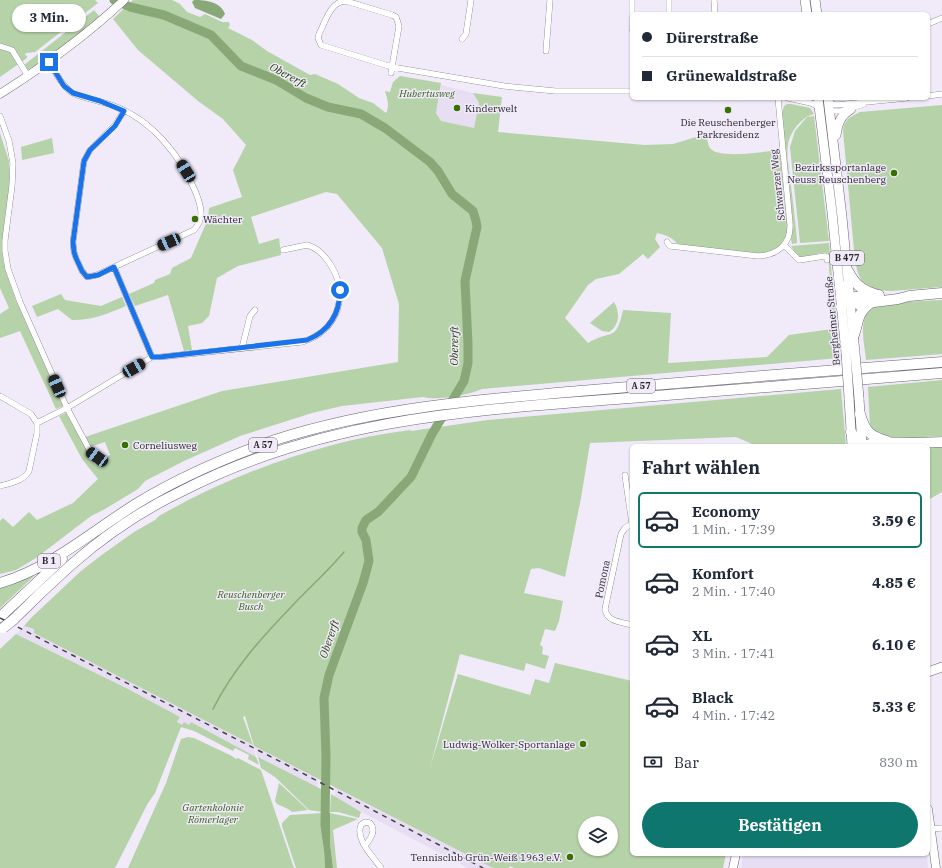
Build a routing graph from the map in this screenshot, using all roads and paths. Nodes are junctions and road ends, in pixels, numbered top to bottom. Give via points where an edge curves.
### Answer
1 (124, 0) edge
2 (471, 0) edge
3 (550, 0) edge
4 (632, 0) edge
5 (669, 0) edge
6 (714, 0) edge
7 (805, 0) edge
8 (815, 0) edge
9 (632, 12) edge
10 (669, 12) edge
11 (715, 12) edge
12 (807, 12) edge
13 (817, 12) edge
14 (942, 18) edge
15 (930, 23) edge
16 (462, 39) dead end
17 (0, 46) edge
18 (546, 51) dead end
19 (49, 62) junction
20 (392, 67) junction
21 (391, 73) dead end
22 (28, 76) junction
23 (630, 91) edge
24 (942, 94) edge
25 (0, 95) edge
26 (930, 96) edge
27 (778, 100) edge
28 (797, 100) edge
29 (891, 100) edge
30 (818, 103) edge
31 (828, 103) edge
32 (868, 103) junction
33 (850, 110) junction
34 (124, 111) junction
35 (0, 116) edge
36 (2, 124) edge
37 (834, 146) junction
38 (667, 242) dead end
39 (784, 245) junction
40 (283, 250) dead end
41 (827, 260) dead end
42 (114, 267) junction
43 (848, 271) junction
44 (840, 285) junction
45 (942, 293) edge
46 (875, 298) junction
47 (850, 299) junction
48 (841, 307) junction
49 (255, 310) dead end
50 (854, 335) junction
51 (242, 348) junction
52 (851, 353) junction
53 (152, 357) junction
54 (942, 362) edge
55 (942, 373) edge
56 (0, 396) edge
57 (854, 398) junction
58 (67, 408) junction
59 (860, 414) junction
60 (37, 423) junction
61 (851, 432) junction
62 (942, 442) edge
63 (892, 443) junction
64 (918, 443) junction
65 (852, 444) edge
66 (860, 444) edge
67 (862, 444) edge
68 (869, 444) edge
69 (914, 444) edge
70 (97, 457) dead end
71 (625, 476) dead end
72 (0, 486) edge
73 (630, 510) edge
74 (630, 525) edge
75 (95, 532) junction
76 (0, 583) edge
77 (1, 616) edge
78 (630, 625) edge
79 (1, 630) edge
80 (942, 668) edge
81 (930, 673) edge
82 (930, 822) edge
83 (942, 828) edge
84 (931, 829) junction
85 (365, 846) dead end
86 (736, 856) edge
87 (381, 868) edge
88 (733, 868) edge
89 (936, 868) edge

1 - 19 main road via 90,31
2 - 16 street via 466,34
3 - 18 street
4 - 9 street
5 - 10 street
6 - 11 street
7 - 12 main road
8 - 13 main road
14 - 15 street
17 - 22 street via 12,50
19 - 22 main road
19 - 34 street via 64,86 73,93
20 - 20 street via 321,45 319,34 335,4 346,1 396,17 399,26
20 - 21 street
20 - 23 street via 537,90
22 - 25 main road
24 - 26 street
27 - 39 street, Schwarzer Weg via 790,224 790,233
28 - 30 street
29 - 32 street
30 - 31 main road
30 - 44 main road, Bergheimer Straße / B 477
31 - 32 street
31 - 33 street via 838,112
31 - 37 main road, Bergheimer Straße / B 477
32 - 33 street
33 - 37 main road via 837,125
34 - 42 street via 115,126 90,150 84,161 73,237 74,252 84,275 91,277
34 - 42 street via 148,127 170,147 186,171 201,214 199,224 194,230
35 - 36 street
36 - 58 street via 9,140 13,163 5,251 8,269
37 - 43 main road, Bergheimer Straße / B 477
38 - 39 street via 670,246 758,256 770,255
39 - 41 street via 799,260 825,256
40 - 51 street via 306,245 324,256 339,284 340,295 334,318 326,328 307,340
42 - 53 street
43 - 46 highway via 859,287
43 - 47 main road, Bergheimer Straße / B 477
44 - 47 highway
44 - 48 main road, Bergheimer Straße / B 477
45 - 46 highway via 909,296 896,294
46 - 47 highway via 858,296
46 - 50 highway via 859,314
47 - 48 highway
47 - 50 main road, Bergheimer Straße / B 477
48 - 52 main road, Bergheimer Straße / B 477
49 - 51 street via 250,316
50 - 52 main road, Bergheimer Straße / B 477
51 - 53 street
52 - 57 main road, Bergheimer Straße / B 477, bridge
53 - 58 street
54 - 75 highway, A 57 via 454,403 354,419 275,440 230,456 176,481
55 - 79 highway, A 57, bridge via 452,414 322,437 280,449 210,477 132,519 72,564
56 - 60 street via 30,414
57 - 59 main road, Bergheimer Straße
57 - 61 main road, Bergheimer Straße
58 - 60 street
58 - 70 street via 90,451
59 - 63 highway via 863,426 870,434
59 - 67 main road, Bergheimer Straße
60 - 72 street via 27,475
61 - 65 main road, Bergheimer Straße
61 - 66 highway
62 - 64 highway
63 - 64 highway
63 - 68 highway
64 - 69 highway
71 - 73 street, Pomona
74 - 78 street, Pomona via 621,534 605,609 611,620
75 - 76 highway, B 1 via 32,572
75 - 77 highway, A 57
80 - 81 main road
82 - 84 main road
83 - 84 street
84 - 89 main road
85 - 87 street
86 - 88 main road

